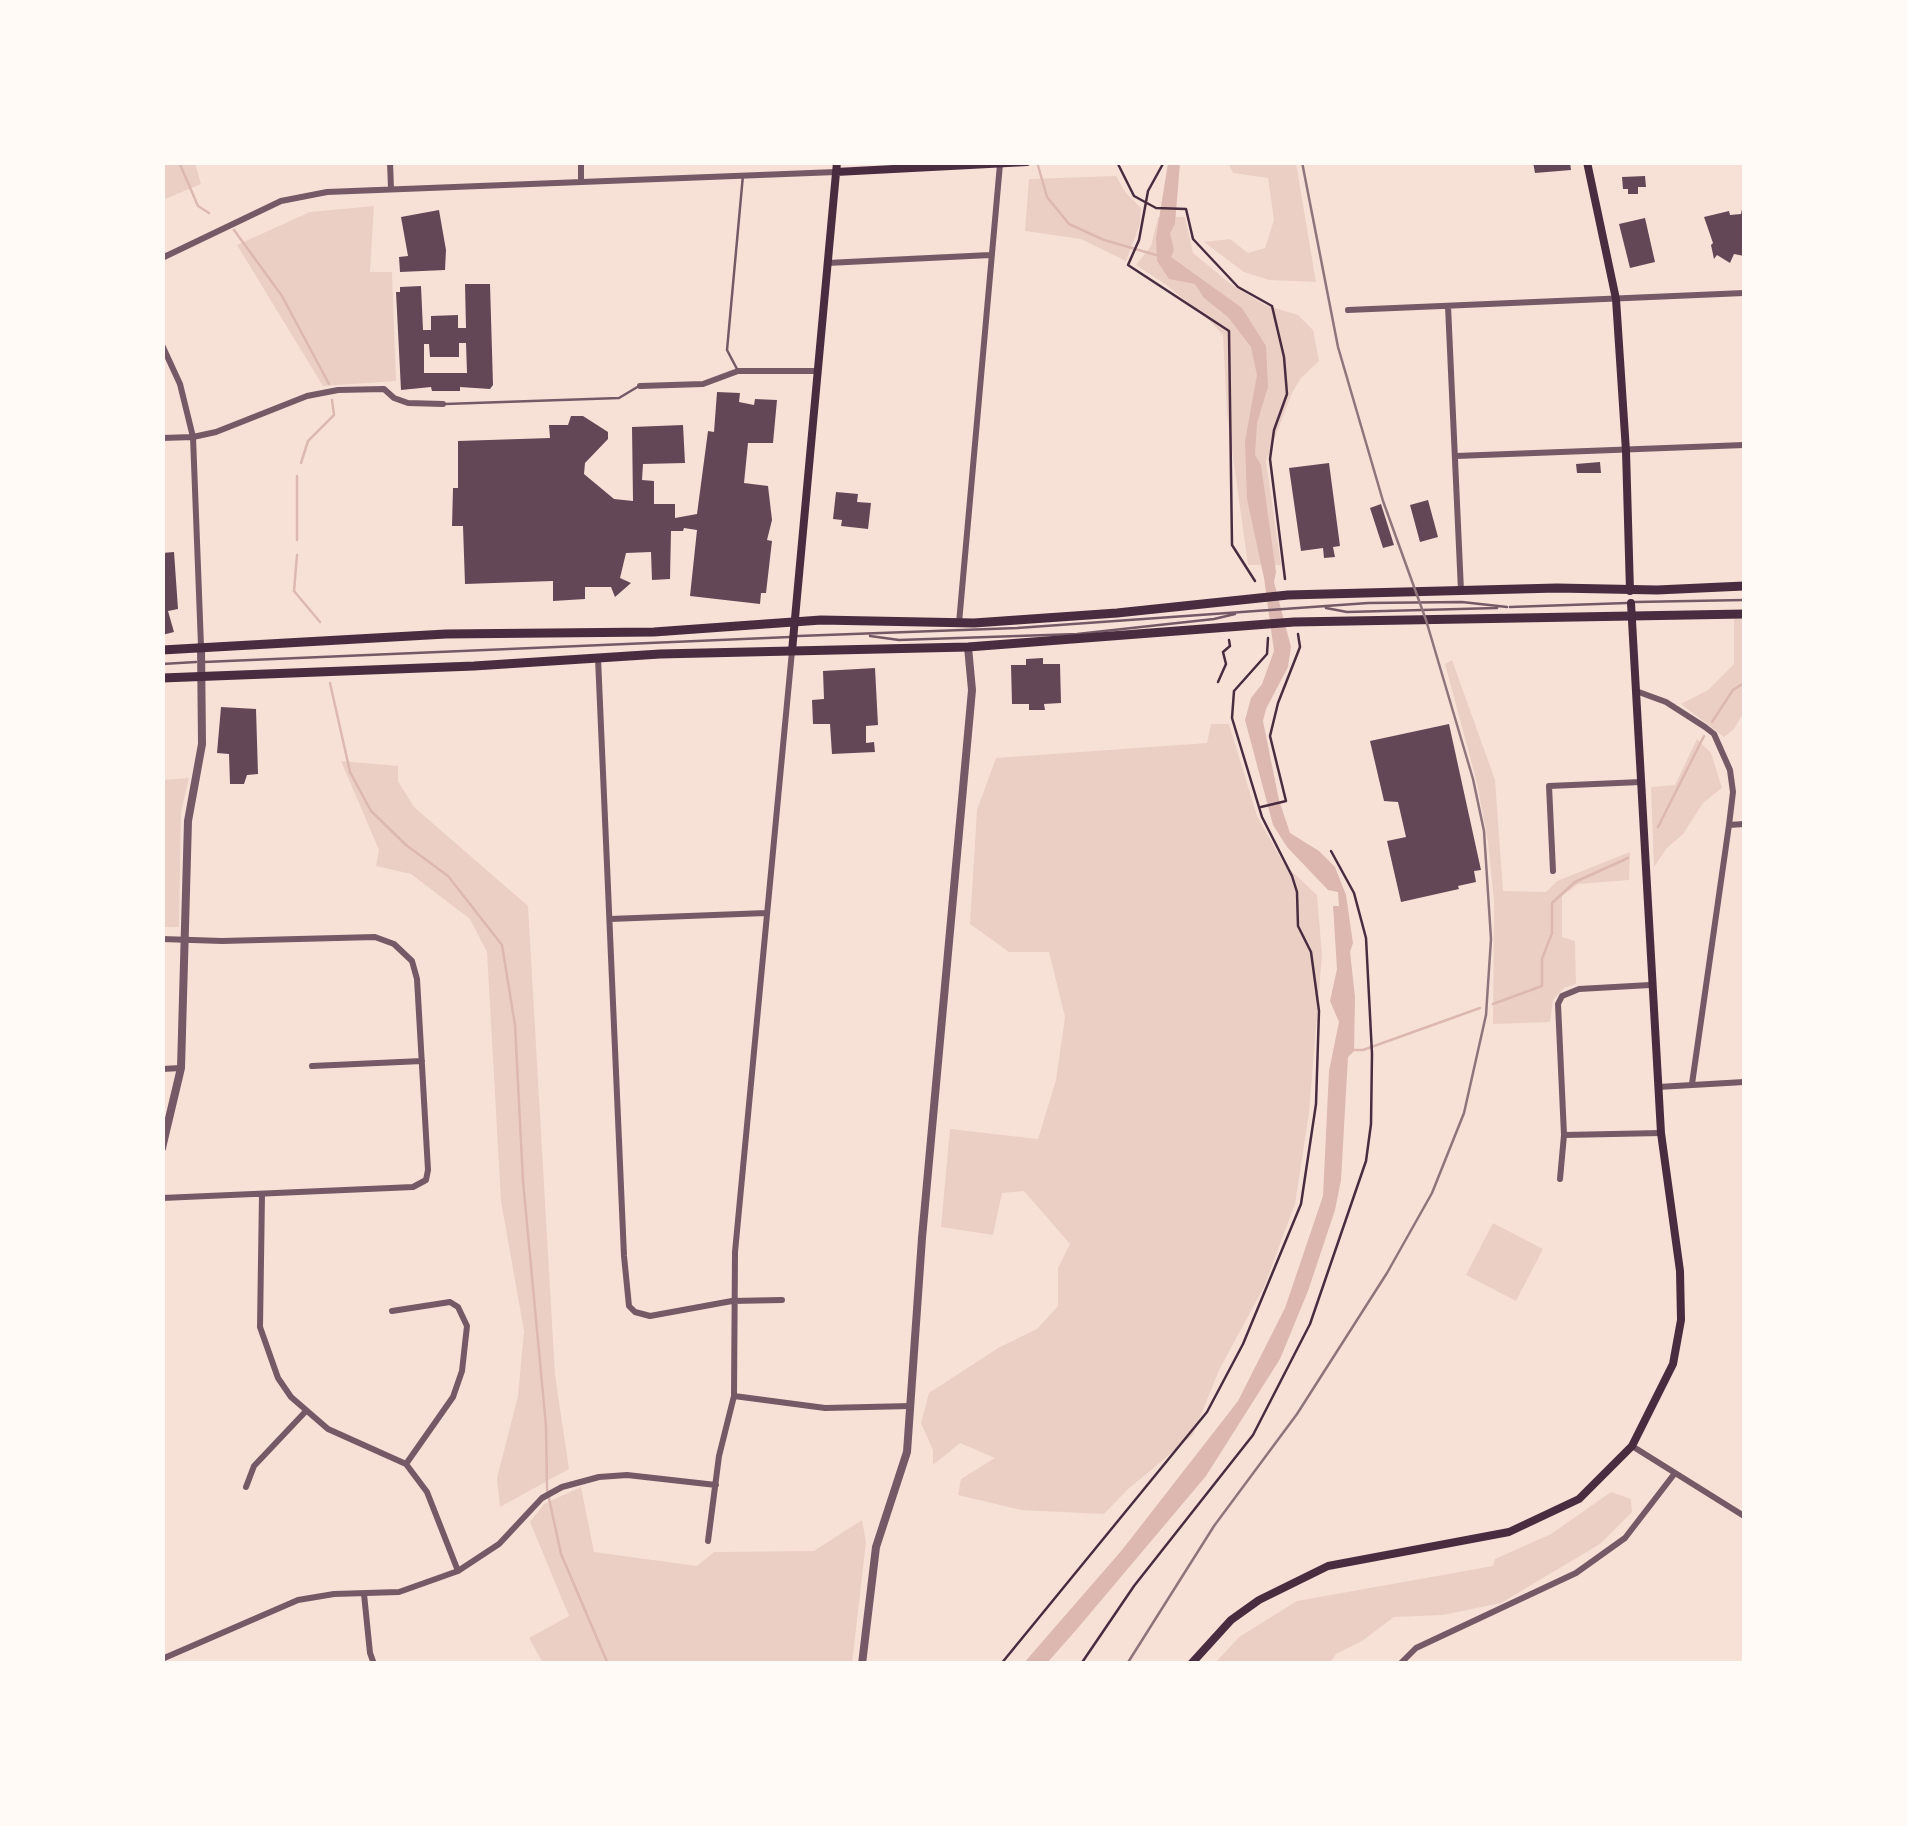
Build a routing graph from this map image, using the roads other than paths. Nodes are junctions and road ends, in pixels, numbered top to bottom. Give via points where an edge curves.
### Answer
1 (390, 162) edge
2 (581, 162) edge
3 (744, 162) edge
4 (1027, 162) edge
5 (1586, 162) edge
6 (1000, 164) edge
7 (836, 167) edge
8 (744, 174) junction
9 (581, 180) junction
10 (391, 189) junction
11 (990, 255) junction
12 (162, 258) edge
13 (826, 262) junction
14 (1744, 293) edge
15 (1616, 299) junction
16 (1448, 306) junction
17 (1348, 310) dead end
18 (162, 345) edge
19 (738, 371) junction
20 (817, 371) junction
21 (640, 386) joint
22 (444, 404) joint
23 (194, 437) junction
24 (162, 438) edge
25 (1744, 445) edge
26 (1626, 450) junction
27 (1456, 456) junction
28 (1744, 586) edge
29 (1630, 590) junction
30 (1462, 591) junction
31 (1744, 599) edge
32 (1631, 602) junction
33 (1319, 608) junction
34 (1507, 608) junction
35 (1239, 613) junction
36 (1744, 614) edge
37 (1632, 617) junction
38 (795, 621) junction
39 (959, 622) junction
40 (793, 636) junction
41 (864, 636) junction
42 (201, 646) junction
43 (968, 648) junction
44 (162, 650) edge
45 (792, 651) junction
46 (598, 658) junction
47 (202, 662) junction
48 (162, 664) edge
49 (202, 674) junction
50 (162, 678) edge
51 (1636, 690) junction
52 (1641, 782) junction
53 (1744, 824) edge
54 (1729, 825) junction
55 (1553, 871) dead end
56 (766, 913) junction
57 (610, 919) junction
58 (162, 939) edge
59 (182, 940) junction
60 (1650, 985) junction
61 (422, 1061) junction
62 (312, 1066) dead end
63 (181, 1068) junction
64 (162, 1069) edge
65 (1744, 1082) edge
66 (1692, 1084) junction
67 (1658, 1087) junction
68 (1661, 1133) junction
69 (1564, 1135) junction
70 (162, 1148) edge
71 (1560, 1179) dead end
72 (262, 1194) junction
73 (162, 1198) edge
74 (782, 1300) dead end
75 (732, 1301) junction
76 (392, 1311) dead end
77 (734, 1396) junction
78 (911, 1406) junction
79 (306, 1411) junction
80 (1632, 1446) junction
81 (406, 1464) junction
82 (1675, 1473) junction
83 (716, 1485) junction
84 (246, 1487) dead end
85 (1744, 1516) edge
86 (708, 1542) dead end
87 (458, 1572) junction
88 (364, 1594) junction
89 (162, 1660) edge
90 (374, 1664) edge
91 (862, 1664) edge
92 (1191, 1664) edge
93 (1400, 1664) edge

1 - 10 street
2 - 9 street
3 - 8 street
4 - 6 main road
5 - 15 main road
6 - 7 main road
6 - 11 street
7 - 8 street
7 - 13 main road
8 - 9 street
8 - 19 lane via 727,350
9 - 10 street
10 - 12 street via 281,201
11 - 13 street
11 - 39 street
13 - 20 main road
14 - 15 street
15 - 16 street
15 - 26 main road
16 - 17 street
16 - 27 street
18 - 23 street
19 - 20 street
19 - 21 street via 703,384
20 - 38 main road
21 - 22 lane via 619,398
22 - 23 street via 408,403 384,389 338,390
23 - 24 street
23 - 42 street
25 - 26 street
26 - 27 street
26 - 29 main road
27 - 30 street
28 - 29 main road
29 - 30 main road
29 - 32 street
30 - 39 main road via 1288,595
31 - 32 lane
32 - 34 lane
32 - 37 main road
33 - 34 lane
33 - 34 lane via 1419,601
33 - 35 lane
35 - 41 lane
35 - 41 lane via 1077,634
36 - 37 main road
37 - 43 main road via 1294,622
37 - 51 main road
38 - 39 main road
38 - 40 main road
38 - 42 main road
40 - 41 lane
40 - 45 main road
40 - 47 lane
42 - 44 main road
42 - 47 street
43 - 45 main road
43 - 78 street via 972,690
45 - 46 main road
45 - 56 street
46 - 49 main road
46 - 57 street
47 - 48 lane
47 - 49 street
49 - 50 main road
49 - 59 street via 202,744 188,821
51 - 52 main road
51 - 54 street via 1714,734 1730,770
52 - 55 street via 1549,786
52 - 60 main road
53 - 54 street
54 - 66 street
56 - 57 street
56 - 75 street
57 - 75 street via 629,1306 650,1316
58 - 59 street
59 - 61 street via 375,937 394,944 412,961 417,979
59 - 63 street
60 - 67 main road
60 - 69 street via 1562,996
61 - 62 street
61 - 72 street via 428,1170 422,1184
63 - 64 street
63 - 70 street
65 - 66 street
66 - 67 street
67 - 68 main road
68 - 69 street
68 - 80 main road via 1681,1320 1673,1364
69 - 71 street
72 - 73 street
72 - 79 street via 260,1327 278,1378
74 - 75 street
75 - 77 street
76 - 81 street via 450,1302 467,1326 452,1397
77 - 78 street via 824,1408
77 - 83 street
78 - 91 street via 907,1452 876,1547
79 - 81 street via 328,1429
79 - 84 street via 254,1466
80 - 82 street
80 - 92 main road via 1580,1500 1509,1532 1328,1566 1288,1584 1231,1620
81 - 87 street via 427,1492
82 - 85 street
82 - 93 street via 1624,1538 1576,1573 1416,1648
83 - 86 street
83 - 87 street via 627,1474 562,1487
87 - 88 street via 400,1592
88 - 89 street via 298,1600
88 - 90 street

